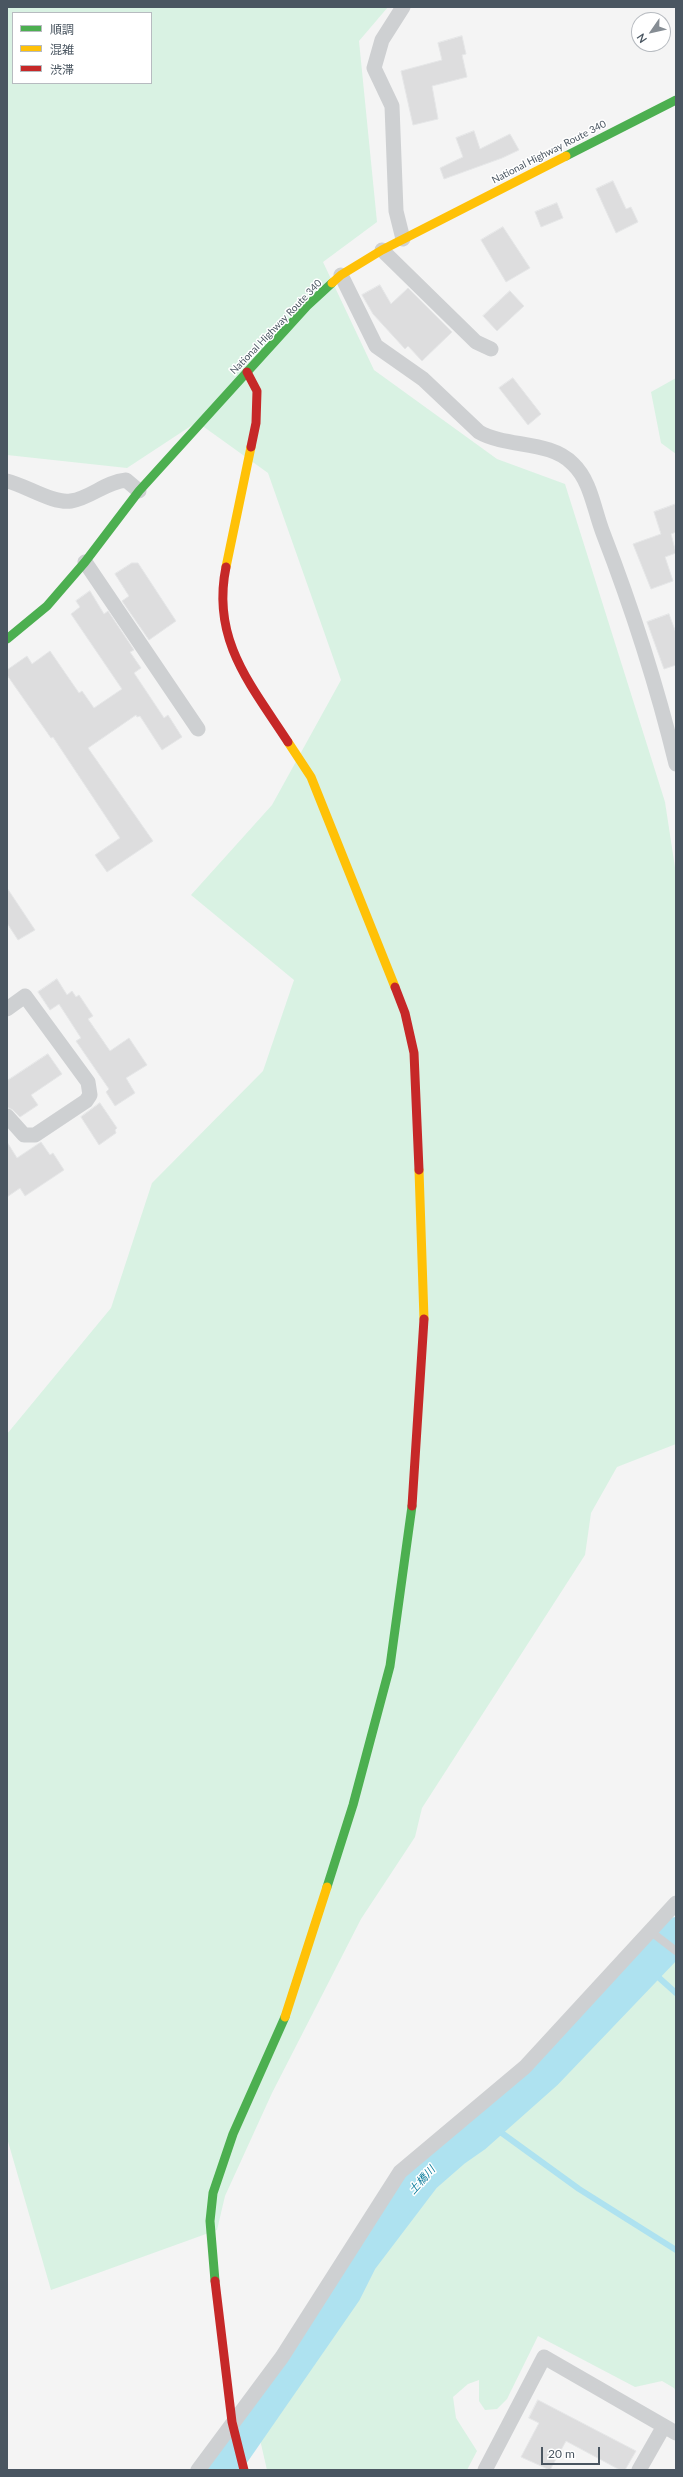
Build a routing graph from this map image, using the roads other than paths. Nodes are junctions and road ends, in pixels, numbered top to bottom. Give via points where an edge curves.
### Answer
1 (403, 7) edge
2 (676, 100) edge
3 (403, 239) junction
4 (382, 250) junction
5 (341, 275) junction
6 (491, 349) dead end
7 (247, 372) junction
8 (7, 481) edge
9 (140, 491) junction
10 (85, 562) junction
11 (7, 639) edge
12 (198, 729) dead end
13 (672, 730) edge
14 (676, 764) edge
15 (7, 1008) edge
16 (7, 1116) edge
17 (676, 1903) edge
18 (650, 1931) junction
19 (676, 1951) edge
20 (232, 2422) junction
21 (670, 2430) edge
22 (198, 2470) edge
23 (244, 2470) edge
24 (485, 2470) edge
25 (639, 2470) edge

1 - 3 street via 382,40 374,68 392,106 396,211
2 - 3 main road, National Highway Route 340
3 - 4 main road, National Highway Route 340
4 - 5 main road, National Highway Route 340
4 - 6 street via 476,342
5 - 7 main road, National Highway Route 340 via 308,306
5 - 13 street via 376,346 423,379 479,432 490,438 549,450 572,463 583,476 617,566
7 - 9 main road, National Highway Route 340
7 - 20 main road via 257,391 256,423 223,581 228,642 238,666 311,777 405,1013 414,1061 424,1312 411,1520 390,1666 353,1805 287,2013 233,2134 213,2193 210,2221 212,2257
8 - 9 street via 57,500 70,502 118,481 126,480
9 - 10 main road, National Highway Route 340
10 - 11 main road, National Highway Route 340 via 47,606
10 - 12 street
13 - 14 street
15 - 16 street via 25,996 88,1082 90,1095 86,1101 35,1135 24,1135
17 - 18 street
18 - 19 lane
18 - 20 street via 525,2067 400,2172 282,2358
20 - 22 street
20 - 23 main road
21 - 24 street via 544,2357
21 - 25 street

